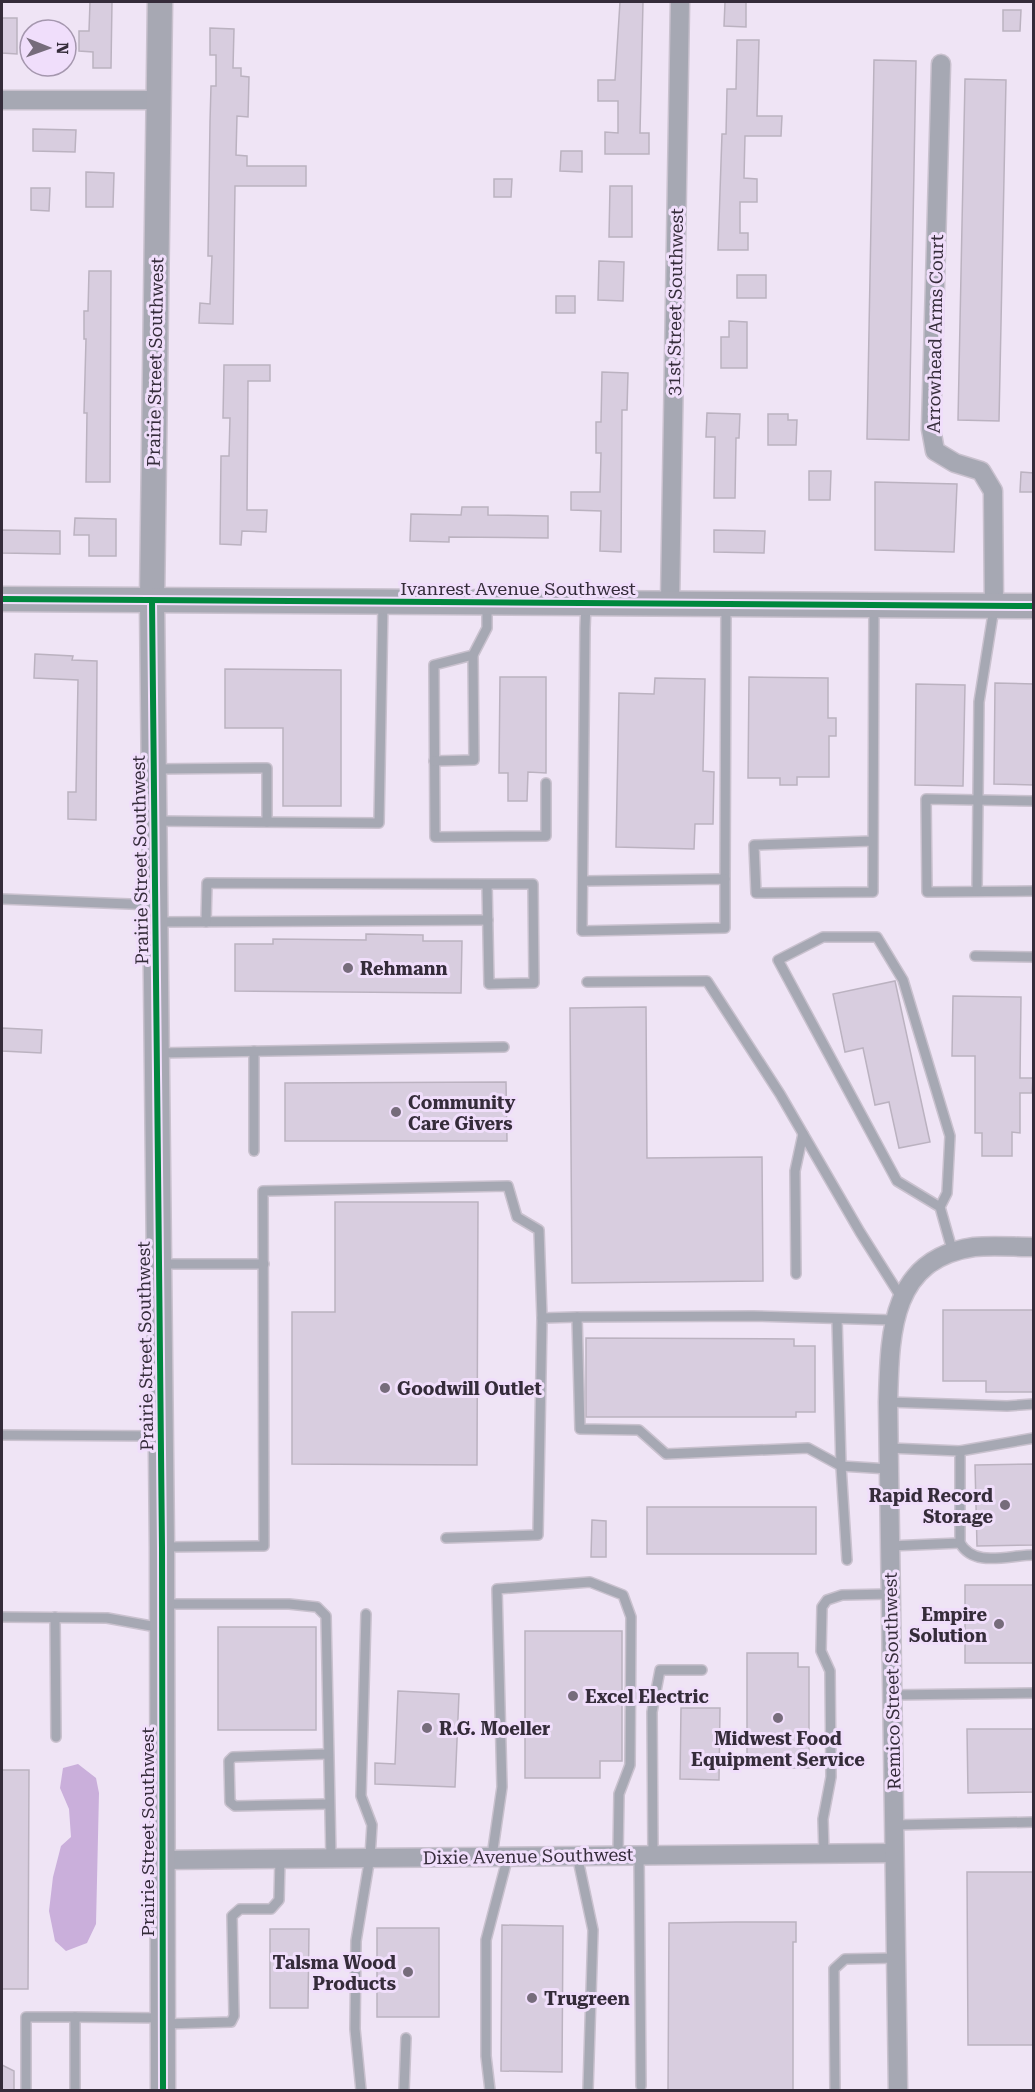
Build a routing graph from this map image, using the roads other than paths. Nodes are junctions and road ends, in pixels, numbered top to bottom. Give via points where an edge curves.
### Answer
1 (160, 2) edge
2 (680, 2) edge
3 (941, 64) dead end
4 (2, 100) edge
5 (159, 100) junction
6 (2, 599) edge
7 (152, 601) junction
8 (383, 602) junction
9 (487, 603) junction
10 (586, 603) junction
11 (670, 603) junction
12 (726, 603) junction
13 (874, 604) junction
14 (994, 605) junction
15 (1034, 606) edge
16 (473, 655) junction
17 (434, 761) junction
18 (154, 769) junction
19 (546, 783) dead end
20 (978, 800) junction
21 (1034, 801) edge
22 (155, 821) junction
23 (267, 822) junction
24 (873, 841) junction
25 (725, 879) junction
26 (583, 881) junction
27 (487, 884) junction
28 (977, 891) junction
29 (1034, 891) edge
30 (2, 899) edge
31 (155, 914) junction
32 (488, 920) junction
33 (206, 922) junction
34 (975, 956) dead end
35 (1034, 957) edge
36 (587, 982) dead end
37 (504, 1047) dead end
38 (254, 1051) junction
39 (157, 1053) junction
40 (803, 1134) junction
41 (254, 1151) dead end
42 (940, 1207) junction
43 (1034, 1246) edge
44 (953, 1253) junction
45 (264, 1263) junction
46 (159, 1264) junction
47 (796, 1274) dead end
48 (901, 1297) junction
49 (577, 1317) junction
50 (542, 1318) junction
51 (837, 1319) junction
52 (893, 1320) junction
53 (888, 1402) junction
54 (1034, 1404) edge
55 (2, 1435) edge
56 (160, 1436) junction
57 (1034, 1438) edge
58 (889, 1448) junction
59 (960, 1451) junction
60 (841, 1466) junction
61 (889, 1469) junction
62 (446, 1538) dead end
63 (960, 1543) junction
64 (890, 1546) junction
65 (162, 1547) junction
66 (1034, 1555) edge
67 (847, 1560) dead end
68 (891, 1594) junction
69 (162, 1604) junction
70 (366, 1614) dead end
71 (2, 1617) edge
72 (55, 1617) junction
73 (162, 1628) junction
74 (702, 1670) dead end
75 (1034, 1693) edge
76 (892, 1695) junction
77 (56, 1737) dead end
78 (328, 1754) junction
79 (329, 1804) junction
80 (1034, 1822) edge
81 (894, 1825) junction
82 (824, 1853) junction
83 (894, 1853) junction
84 (618, 1854) junction
85 (646, 1854) junction
86 (577, 1855) junction
87 (500, 1856) junction
88 (370, 1857) junction
89 (331, 1858) junction
90 (280, 1859) junction
91 (162, 1860) junction
92 (896, 1958) junction
93 (75, 2017) junction
94 (163, 2021) junction
95 (406, 2038) dead end
96 (641, 2086) dead end
97 (26, 2091) edge
98 (75, 2091) edge
99 (163, 2091) edge
100 (361, 2091) edge
101 (404, 2091) edge
102 (490, 2091) edge
103 (588, 2091) edge
104 (835, 2091) edge
105 (898, 2091) edge

1 - 5 street, Prairie Street Southwest
2 - 11 street, 31st Street Southwest
3 - 14 street, Arrowhead Arms Court via 931,429 935,451 954,463 981,471 993,491
4 - 5 street
5 - 7 street, Prairie Street Southwest
6 - 7 street, Ivanrest Avenue Southwest
7 - 8 street, Ivanrest Avenue Southwest
7 - 18 street, Prairie Street Southwest
8 - 9 street, Ivanrest Avenue Southwest
8 - 23 lane via 379,822
9 - 10 street, Ivanrest Avenue Southwest
9 - 16 lane via 487,628
10 - 11 street, Ivanrest Avenue Southwest
10 - 26 lane
11 - 12 street, Ivanrest Avenue Southwest
12 - 13 street, Ivanrest Avenue Southwest
12 - 25 lane
13 - 14 street, Ivanrest Avenue Southwest
13 - 24 lane
14 - 15 street, Ivanrest Avenue Southwest
14 - 20 lane via 979,702
16 - 17 lane via 434,665
16 - 17 lane via 474,760
17 - 19 lane via 435,837 546,836
18 - 22 street, Prairie Street Southwest
18 - 23 lane via 267,768
20 - 21 lane
20 - 28 lane
20 - 28 lane via 926,800 927,892
22 - 23 lane
22 - 31 street, Prairie Street Southwest
24 - 24 lane via 873,892 756,893 754,845
25 - 26 lane
25 - 26 lane via 726,928 582,931
27 - 32 lane
27 - 32 lane via 533,884 534,983 489,984
27 - 33 lane via 207,883
28 - 29 lane
30 - 31 lane
31 - 33 lane
31 - 39 street, Prairie Street Southwest
32 - 33 lane
34 - 35 lane
36 - 40 lane via 707,981
37 - 38 lane
38 - 39 lane
38 - 41 lane
39 - 46 street, Prairie Street Southwest
40 - 47 lane via 795,1171
40 - 48 lane
42 - 42 lane via 897,1181 778,960 823,937 877,937 903,980 950,1136 947,1193
42 - 44 lane
43 - 44 street, Remico Street Southwest via 974,1247
44 - 48 street, Remico Street Southwest via 916,1278
45 - 46 lane
45 - 50 lane via 263,1191 508,1186 517,1217 539,1230
45 - 65 lane via 264,1546
46 - 56 street, Prairie Street Southwest
48 - 52 street, Remico Street Southwest
49 - 50 lane
49 - 51 lane
49 - 60 lane via 580,1429 639,1430 666,1454 808,1448
50 - 62 lane via 537,1535
51 - 52 lane
51 - 60 lane
52 - 53 street, Remico Street Southwest
53 - 54 lane
53 - 58 street, Remico Street Southwest
55 - 56 lane
56 - 65 street, Prairie Street Southwest
57 - 59 lane
58 - 59 lane
58 - 61 street, Remico Street Southwest
59 - 63 lane
60 - 61 lane
60 - 67 lane
61 - 64 street, Remico Street Southwest
63 - 64 lane
63 - 66 lane via 966,1553 976,1558
64 - 68 street, Remico Street Southwest
65 - 69 street, Prairie Street Southwest
68 - 76 street, Remico Street Southwest
68 - 82 lane via 842,1595 827,1600 822,1607 821,1651 830,1671 831,1777 823,1819
69 - 73 street, Prairie Street Southwest
69 - 78 lane via 317,1607 326,1616
70 - 88 lane via 361,1796 372,1825
71 - 72 lane
72 - 73 lane via 108,1618
72 - 77 lane
73 - 91 street, Prairie Street Southwest
74 - 85 lane via 660,1670 652,1712
75 - 76 lane
76 - 81 street, Remico Street Southwest
78 - 79 lane
78 - 79 lane via 233,1757 229,1761 230,1802 235,1806
79 - 89 lane
80 - 81 lane
81 - 83 street, Remico Street Southwest
82 - 83 street, Dixie Avenue Southwest
82 - 85 street, Dixie Avenue Southwest
83 - 92 street, Remico Street Southwest
84 - 85 street, Dixie Avenue Southwest
84 - 86 street, Dixie Avenue Southwest
84 - 87 lane via 620,1794 630,1765 631,1617 623,1595 590,1582 497,1589
85 - 96 lane
86 - 87 street, Dixie Avenue Southwest
86 - 103 lane via 593,1930
87 - 88 street, Dixie Avenue Southwest
87 - 102 lane via 486,1940 486,2056
88 - 89 street, Dixie Avenue Southwest
88 - 100 lane via 356,1941 355,2029
89 - 90 street, Dixie Avenue Southwest
90 - 91 street, Dixie Avenue Southwest
90 - 94 lane via 279,1900 271,1909 240,1909 232,1916 231,2022
91 - 94 street, Prairie Street Southwest
92 - 104 lane via 846,1959 834,1969
92 - 105 street, Remico Street Southwest
93 - 94 lane
93 - 97 lane via 26,2017
93 - 98 lane
94 - 99 street, Prairie Street Southwest
95 - 101 lane

